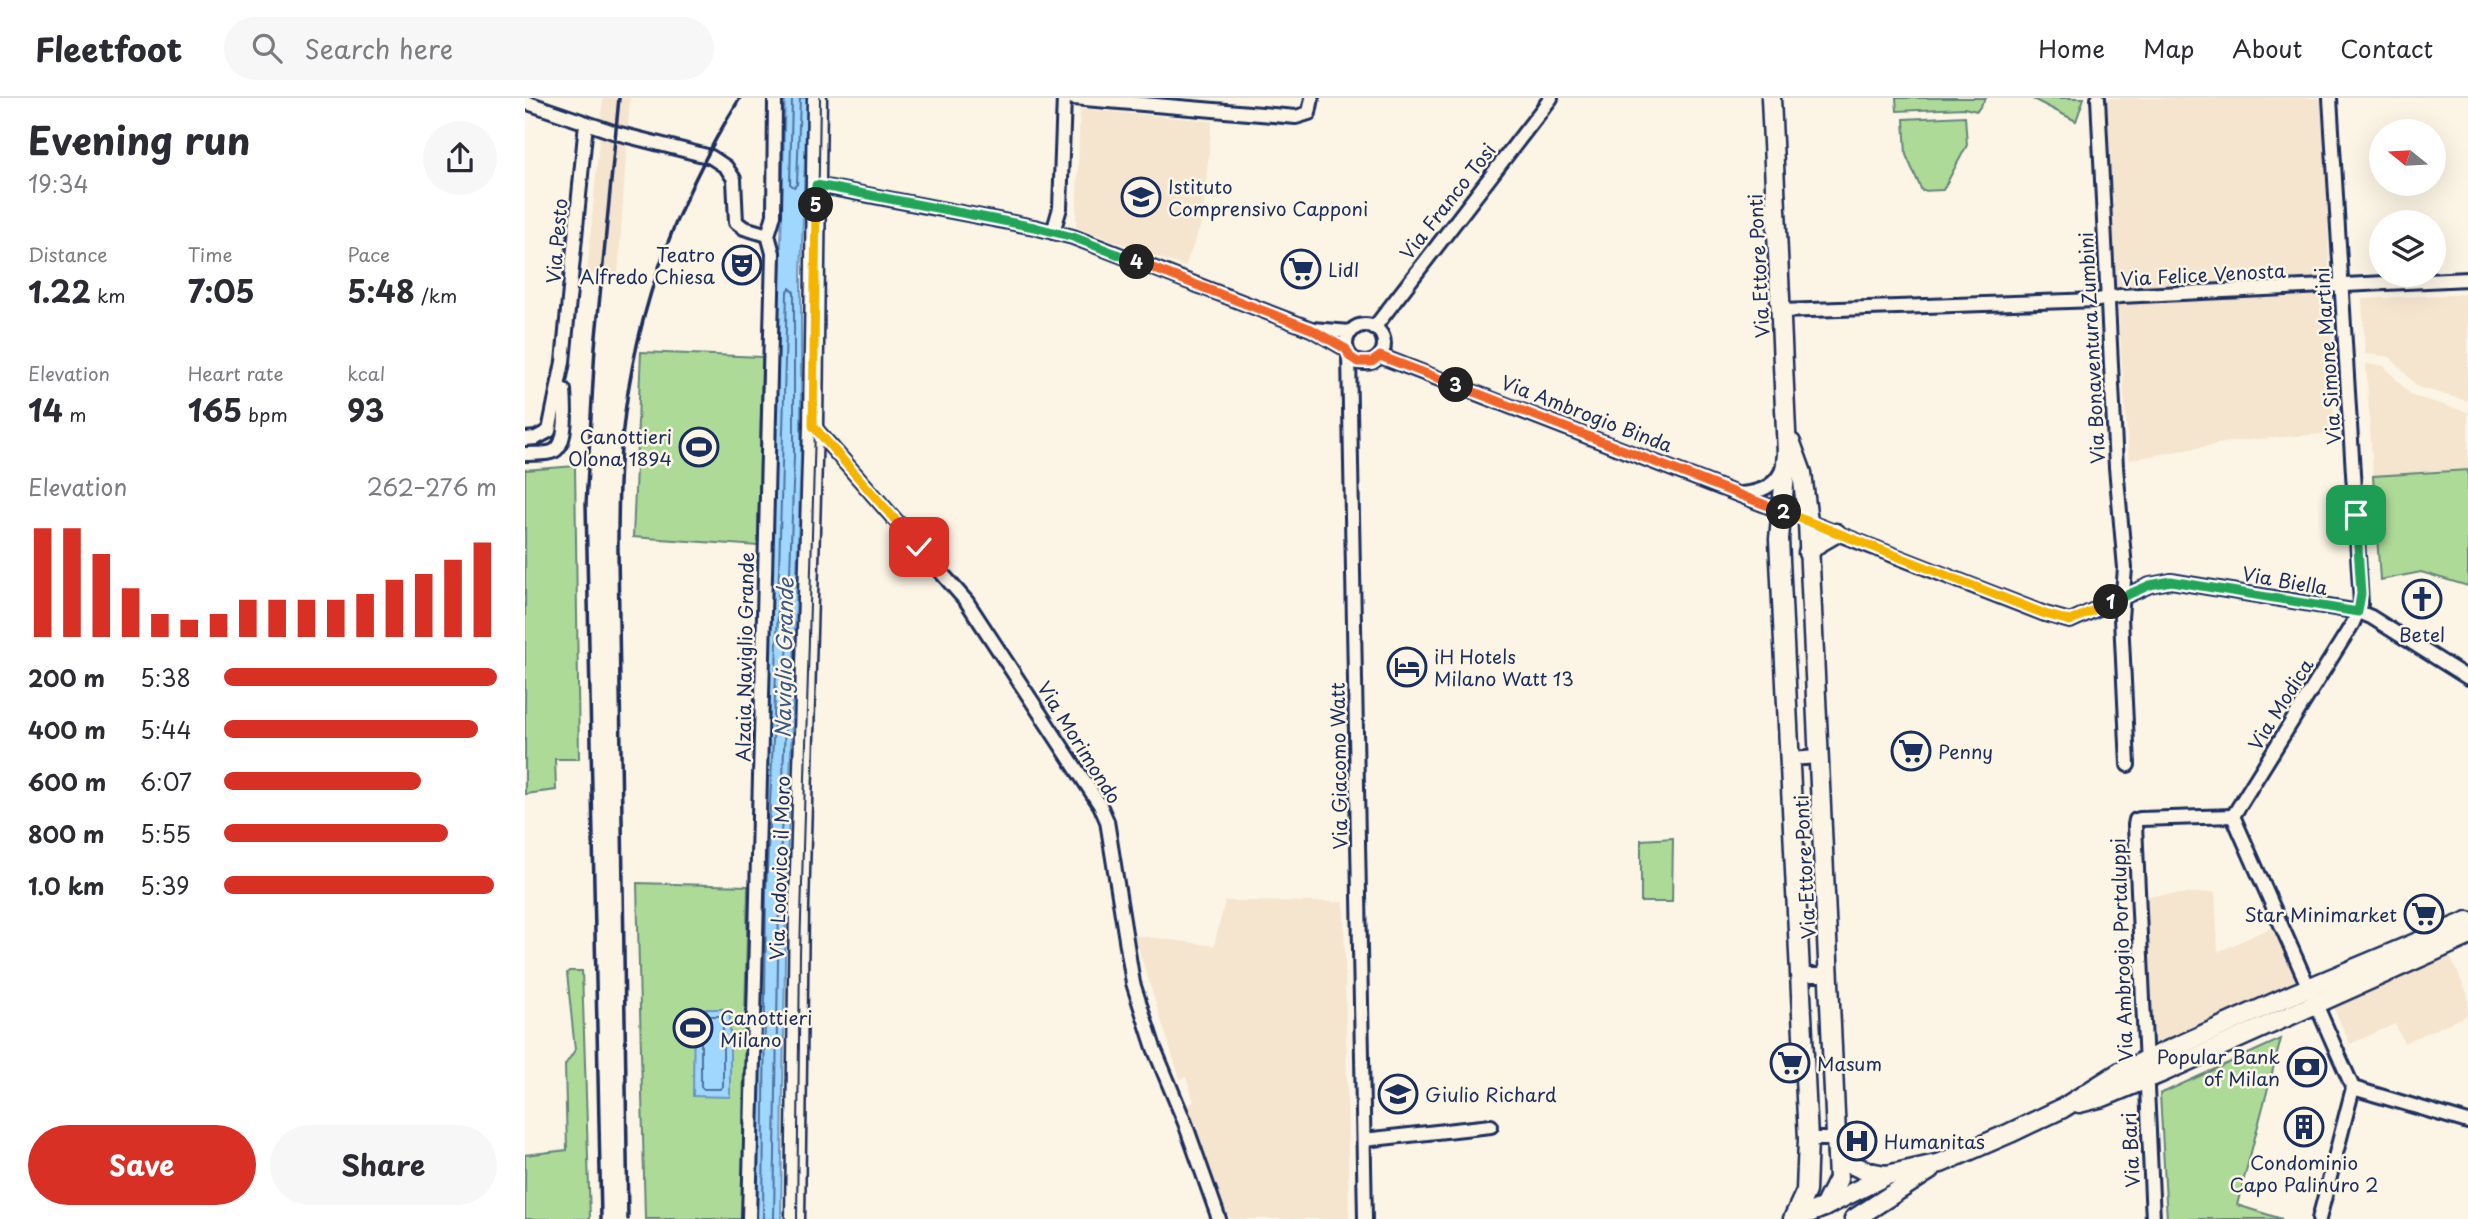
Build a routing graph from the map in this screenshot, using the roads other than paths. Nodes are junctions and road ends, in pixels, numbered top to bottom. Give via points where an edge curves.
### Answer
1 (775, 98) edge
2 (817, 98) edge
3 (1064, 98) edge
4 (1073, 98) edge
5 (1312, 98) edge
6 (1551, 98) edge
7 (1771, 98) edge
8 (2098, 98) edge
9 (2330, 98) edge
10 (525, 102) edge
11 (586, 123) junction
12 (816, 185) junction
13 (1053, 232) junction
14 (768, 235) junction
15 (2468, 279) edge
16 (2342, 286) junction
17 (2108, 300) junction
18 (1781, 311) junction
19 (1374, 328) junction
20 (1311, 329) junction
21 (1350, 332) junction
22 (1347, 352) junction
23 (1380, 356) junction
24 (563, 362) junction
25 (1362, 363) junction
26 (1351, 392) junction
27 (813, 426) junction
28 (1786, 432) junction
29 (525, 439) edge
30 (1787, 453) junction
31 (525, 454) edge
32 (1740, 494) junction
33 (1781, 511) junction
34 (1808, 522) junction
35 (1836, 533) junction
36 (1808, 553) junction
37 (2123, 596) junction
38 (2358, 612) junction
39 (2467, 674) edge
40 (1819, 757) junction
41 (1790, 759) junction
42 (2128, 765) dead end
43 (2233, 816) junction
44 (2468, 920) edge
45 (2468, 936) edge
46 (1800, 975) junction
47 (1830, 975) junction
48 (2311, 996) junction
49 (2145, 1070) junction
50 (2353, 1088) junction
51 (2468, 1122) edge
52 (1491, 1126) dead end
53 (1808, 1139) junction
54 (1364, 1140) junction
55 (1836, 1146) junction
56 (1941, 1163) junction
57 (1887, 1175) junction
58 (1825, 1213) edge
59 (749, 1219) edge
60 (795, 1219) edge
61 (1219, 1219) edge
62 (1365, 1219) edge
63 (1793, 1219) edge
64 (1854, 1219) edge
65 (2153, 1219) edge
66 (2319, 1219) edge

1 - 14 street, Alzaia Naviglio Grande via 774,215
2 - 12 street, Via Lodovico il Moro
3 - 13 street via 1060,208
4 - 5 street via 1296,117 1309,113
6 - 19 street, Via Franco Tosi
7 - 18 street, Via Ettore Ponti
8 - 17 street, Via Bonaventura Zumbini
9 - 16 street, Via Simone Martini
10 - 11 street
11 - 14 street via 711,157 734,179 736,222
11 - 24 street, Via Pesto
12 - 13 street
12 - 27 street, Via Lodovico il Moro
13 - 20 street
14 - 59 street, Alzaia Naviglio Grande via 773,253
15 - 16 street, Via Felice Venosta
16 - 17 street, Via Felice Venosta
16 - 38 street, Via Simone Martini via 2361,594
17 - 18 street, Via Felice Venosta
17 - 37 street, Via Bonaventura Zumbini
18 - 28 street, Via Ettore Ponti
19 - 21 street via 1361,326
19 - 23 street via 1383,341
20 - 21 street
20 - 22 street
21 - 22 street
22 - 25 street
22 - 26 street, Via Giacomo Watt
23 - 25 street
23 - 32 street, Via Ambrogio Binda
24 - 29 street, Via Pesto via 549,431
24 - 31 street, Via Pesto via 563,434 557,450
25 - 26 street, Via Giacomo Watt
26 - 54 street, Via Giacomo Watt
27 - 60 street, Via Lodovico il Moro
27 - 61 street, Via Morimondo via 967,602 1100,805 1107,821 1133,983
28 - 30 street, Via Ettore Ponti
28 - 34 street, Via Ettore Ponti via 1802,473
30 - 32 street via 1776,481 1759,492
30 - 33 street, Via Ettore Ponti
32 - 33 street, Via Ambrogio Binda
33 - 34 street, Via Ambrogio Binda
33 - 41 street, Via Ettore Ponti
34 - 35 street, Via Ambrogio Binda
34 - 36 street, Via Ettore Ponti
35 - 36 street
35 - 37 street, Via Ambrogio Binda via 2070,621
36 - 40 street, Via Ettore Ponti
37 - 38 street, Via Biella via 2171,581
37 - 42 street
38 - 39 street, Via Biella
38 - 43 street, Via Modica
40 - 41 street
40 - 47 street, Via Ettore Ponti
41 - 46 street, Via Ettore Ponti
43 - 48 street
43 - 49 street, Via Ambrogio Portaluppi via 2136,820
44 - 48 street
45 - 48 street
46 - 47 street
46 - 53 street, Via Ettore Ponti
47 - 55 street, Via Ettore Ponti
48 - 49 street
48 - 50 street
49 - 56 street via 2103,1097 2063,1108
49 - 65 street, Via Bari
50 - 51 street
50 - 66 street
52 - 54 street
53 - 55 street
53 - 63 street, Via Ettore Ponti via 1806,1191
54 - 62 street, Via Giacomo Watt
55 - 57 street via 1855,1167
55 - 58 street, Via Ettore Ponti via 1838,1179
56 - 57 street
56 - 64 street
57 - 58 street
58 - 63 street

